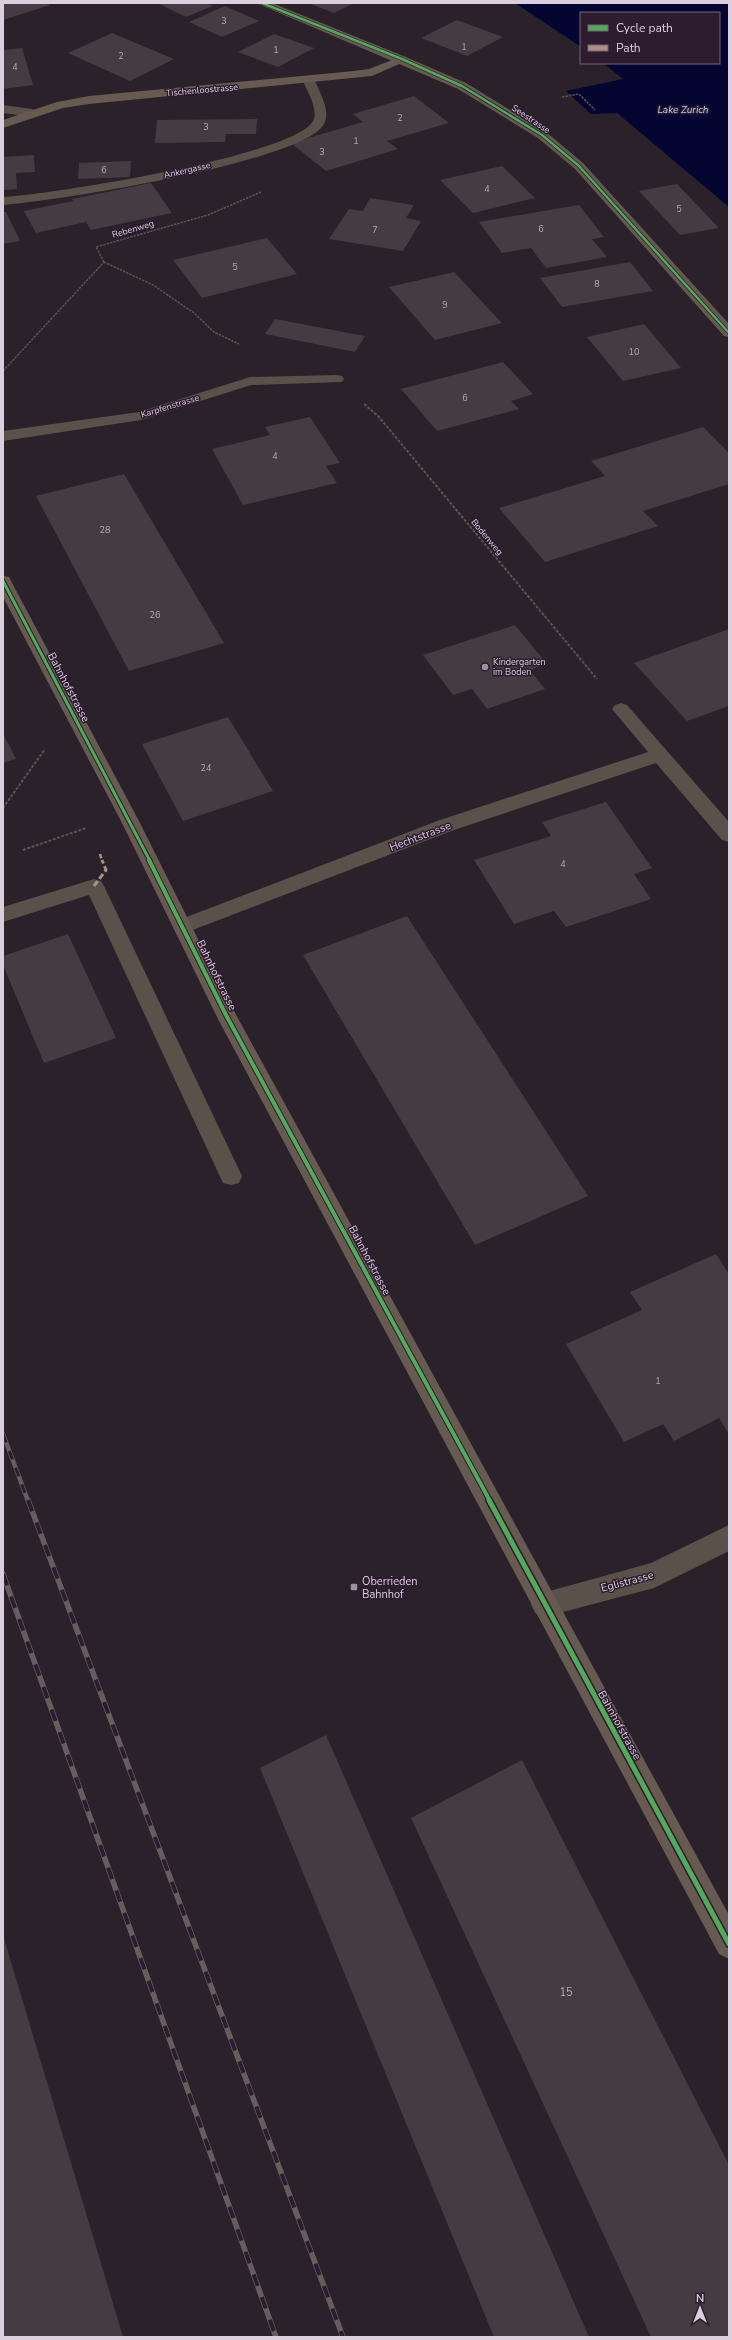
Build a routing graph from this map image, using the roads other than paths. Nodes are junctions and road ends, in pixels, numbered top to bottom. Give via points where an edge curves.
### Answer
1 (262, 3) edge
2 (402, 59) junction
3 (309, 81) junction
4 (3, 109) edge
5 (32, 113) junction
6 (3, 124) edge
7 (3, 201) edge
8 (729, 333) edge
9 (337, 379) road end
10 (3, 436) edge
11 (3, 581) edge
12 (622, 709) road end
13 (660, 755) junction
14 (729, 834) edge
15 (3, 914) edge
16 (183, 926) junction
17 (231, 1176) dead end
18 (729, 1538) edge
19 (544, 1604) junction
20 (729, 1944) edge

1 - 2 main road, Seestrasse
2 - 3 street, Tischenloostrasse via 372,72
2 - 8 main road, Seestrasse via 462,86 542,135 579,166
3 - 5 street, Tischenloostrasse via 89,100
3 - 7 street, Ankergasse via 321,115 317,125 304,135 278,146 182,172 58,196
4 - 5 street
5 - 6 street, Tischenloostrasse
9 - 10 street, Karpfenstrasse via 250,381 141,416
11 - 16 street, Bahnhofstrasse
12 - 13 street
13 - 14 street
13 - 16 street, Hechtstrasse via 447,825
15 - 17 street via 4,916 94,886
16 - 19 street, Bahnhofstrasse via 226,1015
18 - 19 street, Eglistrasse via 654,1575
19 - 20 street, Bahnhofstrasse

